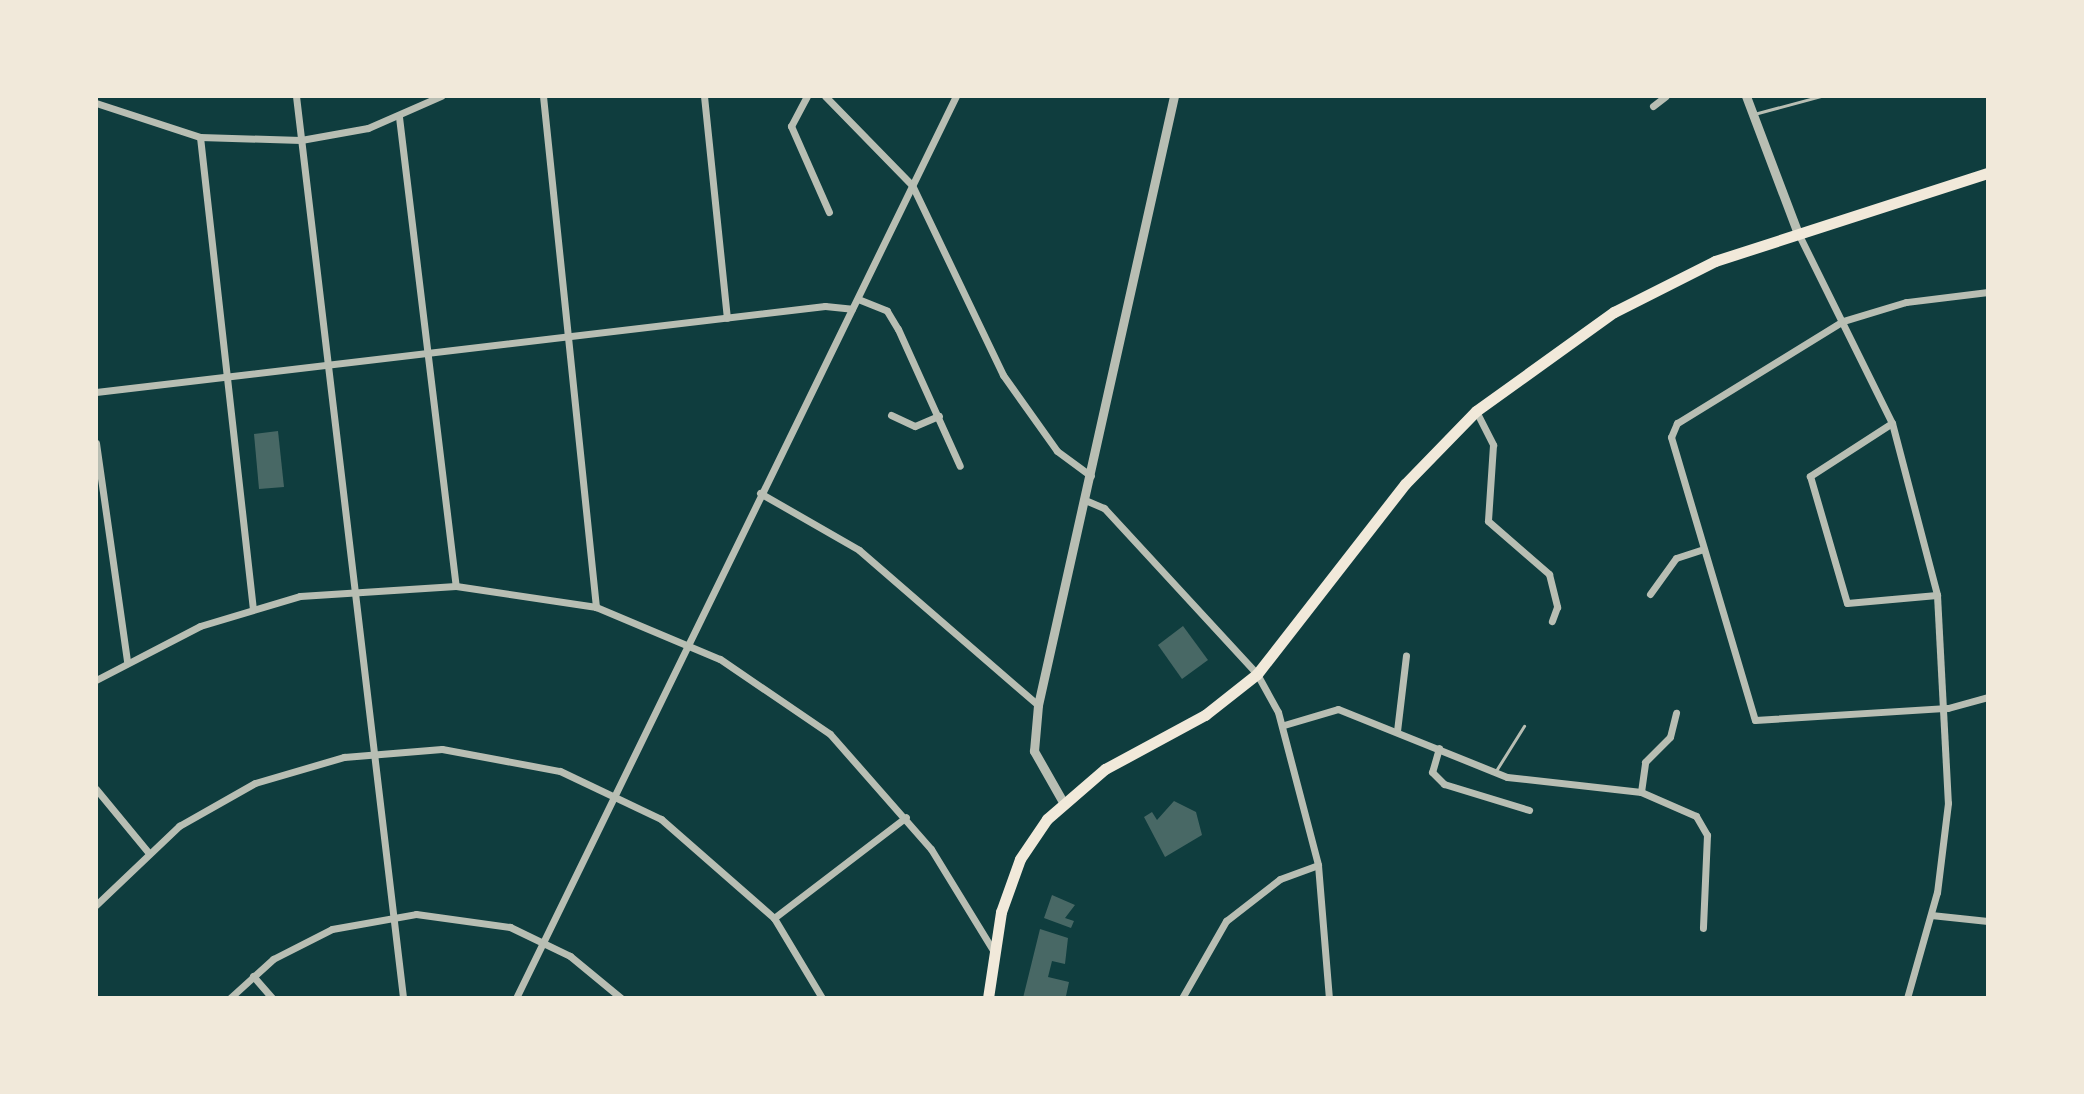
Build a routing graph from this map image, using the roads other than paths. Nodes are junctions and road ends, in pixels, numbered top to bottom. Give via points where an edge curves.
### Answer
1 (296, 96) edge
2 (441, 96) edge
3 (543, 96) edge
4 (704, 96) edge
5 (807, 96) edge
6 (826, 96) edge
7 (956, 96) edge
8 (1174, 96) edge
9 (1666, 96) edge
10 (1746, 96) edge
11 (1821, 96) edge
12 (96, 103) edge
13 (1653, 106) dead end
14 (1754, 114) junction
15 (399, 117) junction
16 (200, 137) junction
17 (301, 140) junction
18 (1988, 173) edge
19 (912, 185) junction
20 (829, 212) dead end
21 (1797, 231) junction
22 (1988, 292) edge
23 (858, 299) junction
24 (852, 309) junction
25 (727, 318) junction
26 (1843, 321) junction
27 (569, 336) junction
28 (431, 353) junction
29 (329, 365) junction
30 (227, 377) junction
31 (96, 392) edge
32 (1476, 411) junction
33 (891, 415) dead end
34 (939, 416) junction
35 (1892, 423) junction
36 (96, 443) edge
37 (960, 466) dead end
38 (1091, 476) junction
39 (760, 493) junction
40 (1085, 500) junction
41 (1704, 549) junction
42 (456, 586) junction
43 (353, 589) junction
44 (1650, 594) dead end
45 (1937, 595) junction
46 (253, 607) junction
47 (596, 607) junction
48 (1552, 621) dead end
49 (685, 641) junction
50 (1406, 656) dead end
51 (127, 661) junction
52 (1257, 674) junction
53 (96, 680) edge
54 (1988, 697) edge
55 (1038, 705) junction
56 (1948, 708) junction
57 (1676, 713) dead end
58 (1284, 725) junction
59 (1524, 726) dead end
60 (1397, 731) junction
61 (1439, 748) junction
62 (374, 752) junction
63 (1495, 773) junction
64 (96, 789) edge
65 (1641, 792) junction
66 (619, 795) junction
67 (1063, 802) junction
68 (1529, 810) dead end
69 (906, 817) junction
70 (148, 852) junction
71 (1318, 865) junction
72 (96, 905) edge
73 (393, 915) junction
74 (1931, 915) junction
75 (774, 918) junction
76 (1988, 921) edge
77 (1703, 928) dead end
78 (544, 942) junction
79 (993, 950) junction
80 (253, 976) junction
81 (230, 998) edge
82 (272, 998) edge
83 (403, 998) edge
84 (516, 998) edge
85 (621, 998) edge
86 (822, 998) edge
87 (988, 998) edge
88 (1182, 998) edge
89 (1329, 998) edge
90 (1907, 998) edge

1 - 17 street
2 - 15 street
3 - 27 street
4 - 25 street
5 - 20 street via 791,126
6 - 19 street
7 - 19 street
8 - 38 street
9 - 13 street
10 - 14 street
11 - 14 lane
12 - 16 street
14 - 21 street
15 - 17 street
15 - 28 street
16 - 17 street
16 - 30 street
17 - 29 street
18 - 21 main road
19 - 23 street
19 - 38 street via 1003,375 1057,451
21 - 26 street
21 - 32 main road via 1715,261 1614,312
22 - 26 street via 1906,302
23 - 24 street
23 - 34 street via 887,311
24 - 25 street
24 - 39 street
25 - 27 street
26 - 35 street
26 - 41 street via 1672,429
27 - 28 street
27 - 47 street
28 - 29 street
28 - 42 street
29 - 30 street
29 - 43 street
30 - 31 street
30 - 46 street
32 - 48 street via 1493,445 1488,521 1549,574 1557,607
32 - 52 main road via 1405,484
33 - 34 street via 915,426
34 - 37 street
35 - 45 street
35 - 45 street via 1810,476 1847,603
36 - 51 street
38 - 40 street
39 - 49 street
39 - 55 street via 904,584 1008,685
40 - 52 street via 1104,508
40 - 55 street
41 - 44 street via 1676,558
41 - 56 street via 1755,720
42 - 43 street
42 - 47 street
43 - 46 street
43 - 62 street
45 - 56 street
46 - 51 street
47 - 49 street
49 - 66 street
49 - 69 street via 798,709
50 - 60 street
51 - 53 street
52 - 58 street
52 - 67 main road via 1205,715 1105,769
54 - 56 street
55 - 67 street via 1034,751
56 - 74 street via 1948,769
57 - 65 street via 1670,737 1645,762
58 - 60 street via 1338,709
58 - 71 street
59 - 63 lane via 1510,739
60 - 61 street
61 - 63 street
61 - 68 street via 1432,772 1444,784
62 - 66 street via 497,757
62 - 70 street via 255,783
62 - 73 street
63 - 65 street
64 - 70 street
65 - 77 street via 1703,825
66 - 75 street via 697,844
66 - 78 street
67 - 79 main road via 1020,859
69 - 75 street
69 - 79 street
70 - 72 street
71 - 88 street via 1280,879 1226,921
71 - 89 street
73 - 78 street via 478,919
73 - 80 street via 332,929
73 - 83 street
74 - 76 street
74 - 90 street
75 - 86 street
78 - 84 street
78 - 85 street
79 - 87 main road
80 - 81 street
80 - 82 street

